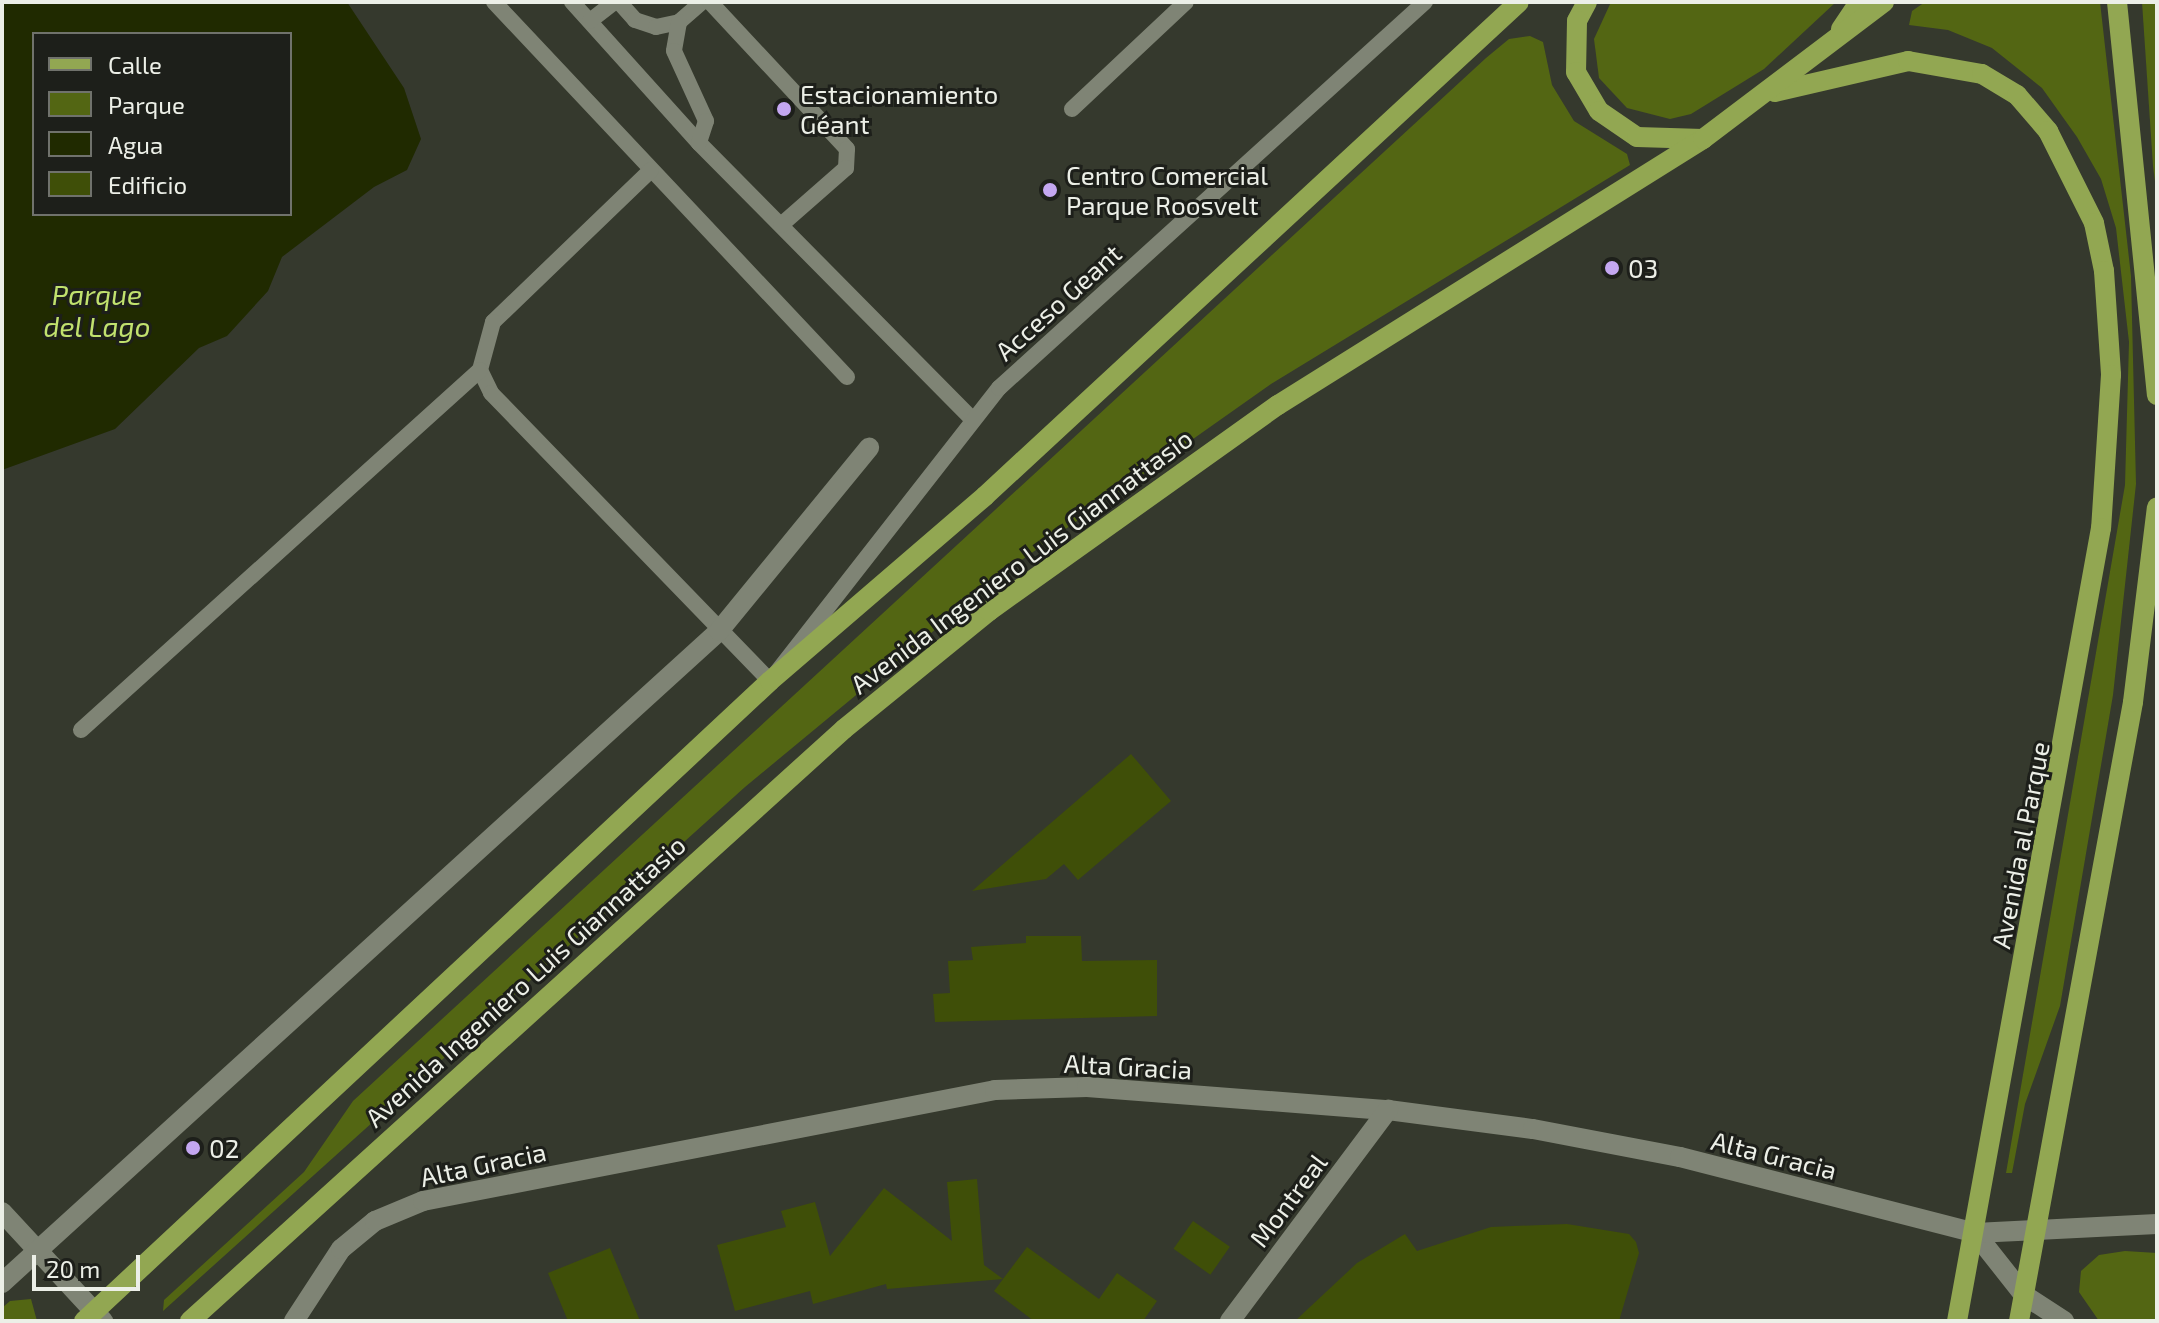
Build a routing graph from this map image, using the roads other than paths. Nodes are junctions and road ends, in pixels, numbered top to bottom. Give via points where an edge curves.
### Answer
1 (494, 2) edge
2 (572, 2) edge
3 (616, 2) edge
4 (702, 2) edge
5 (710, 2) edge
6 (1186, 2) edge
7 (1425, 2) edge
8 (1519, 2) edge
9 (1587, 2) edge
10 (1859, 2) edge
11 (1884, 2) edge
12 (2117, 2) edge
13 (590, 21) junction
14 (679, 22) junction
15 (1835, 39) junction
16 (1767, 94) junction
17 (1072, 109) dead end
18 (1703, 139) junction
19 (699, 143) junction
20 (651, 170) junction
21 (781, 225) junction
22 (480, 370) junction
23 (847, 377) dead end
24 (2157, 395) edge
25 (972, 419) junction
26 (869, 448) dead end
27 (2157, 507) edge
28 (2157, 537) edge
29 (719, 631) junction
30 (770, 681) junction
31 (81, 730) dead end
32 (1388, 1110) junction
33 (2, 1212) edge
34 (2157, 1224) edge
35 (2035, 1228) junction
36 (1975, 1233) junction
37 (37, 1251) junction
38 (2, 1283) edge
39 (2024, 1295) junction
40 (94, 1318) edge
41 (190, 1321) edge
42 (294, 1321) edge
43 (1230, 1321) edge
44 (1957, 1321) edge
45 (2019, 1321) edge
46 (2064, 1321) edge

1 - 20 lane
2 - 13 lane
3 - 13 lane
3 - 14 lane via 635,20 656,27
4 - 14 lane
5 - 21 lane via 847,149 846,168
6 - 17 lane
7 - 25 lane, Acceso Geant
8 - 30 main road, Avenida Ingeniero Luis Giannattasio via 985,496
9 - 18 main road via 1577,21 1576,72 1599,111 1637,137
10 - 15 main road
11 - 15 main road, Avenida Ingeniero Luis Giannattasio
12 - 24 main road
13 - 19 lane
14 - 19 lane via 674,51 706,121
15 - 16 main road, Avenida Ingeniero Luis Giannattasio
16 - 18 main road, Avenida Ingeniero Luis Giannattasio
16 - 36 main road, Avenida al Parque via 1908,61 1982,74 2017,95 2048,131 2094,223 2110,320 2101,528 2077,686
18 - 41 main road, Avenida Ingeniero Luis Giannattasio via 1278,405 989,611 832,739
19 - 21 lane
20 - 22 lane via 493,322
20 - 23 lane
21 - 25 lane
22 - 29 lane via 491,393
22 - 31 lane
25 - 30 lane, Acceso Geant
26 - 29 street
27 - 28 main road
28 - 35 main road via 2104,869
29 - 30 lane
29 - 37 street
30 - 40 main road, Avenida Ingeniero Luis Giannattasio
32 - 36 street, Alta Gracia via 1680,1157
32 - 42 street, Alta Gracia via 1087,1087 981,1092 423,1201 375,1221 341,1249
32 - 43 street, Montreal
33 - 37 street
34 - 35 street, Alta Gracia
35 - 36 street, Alta Gracia
35 - 39 main road
36 - 39 street
36 - 44 main road, Avenida al Parque
37 - 38 street
37 - 40 street
39 - 45 main road
39 - 46 street

